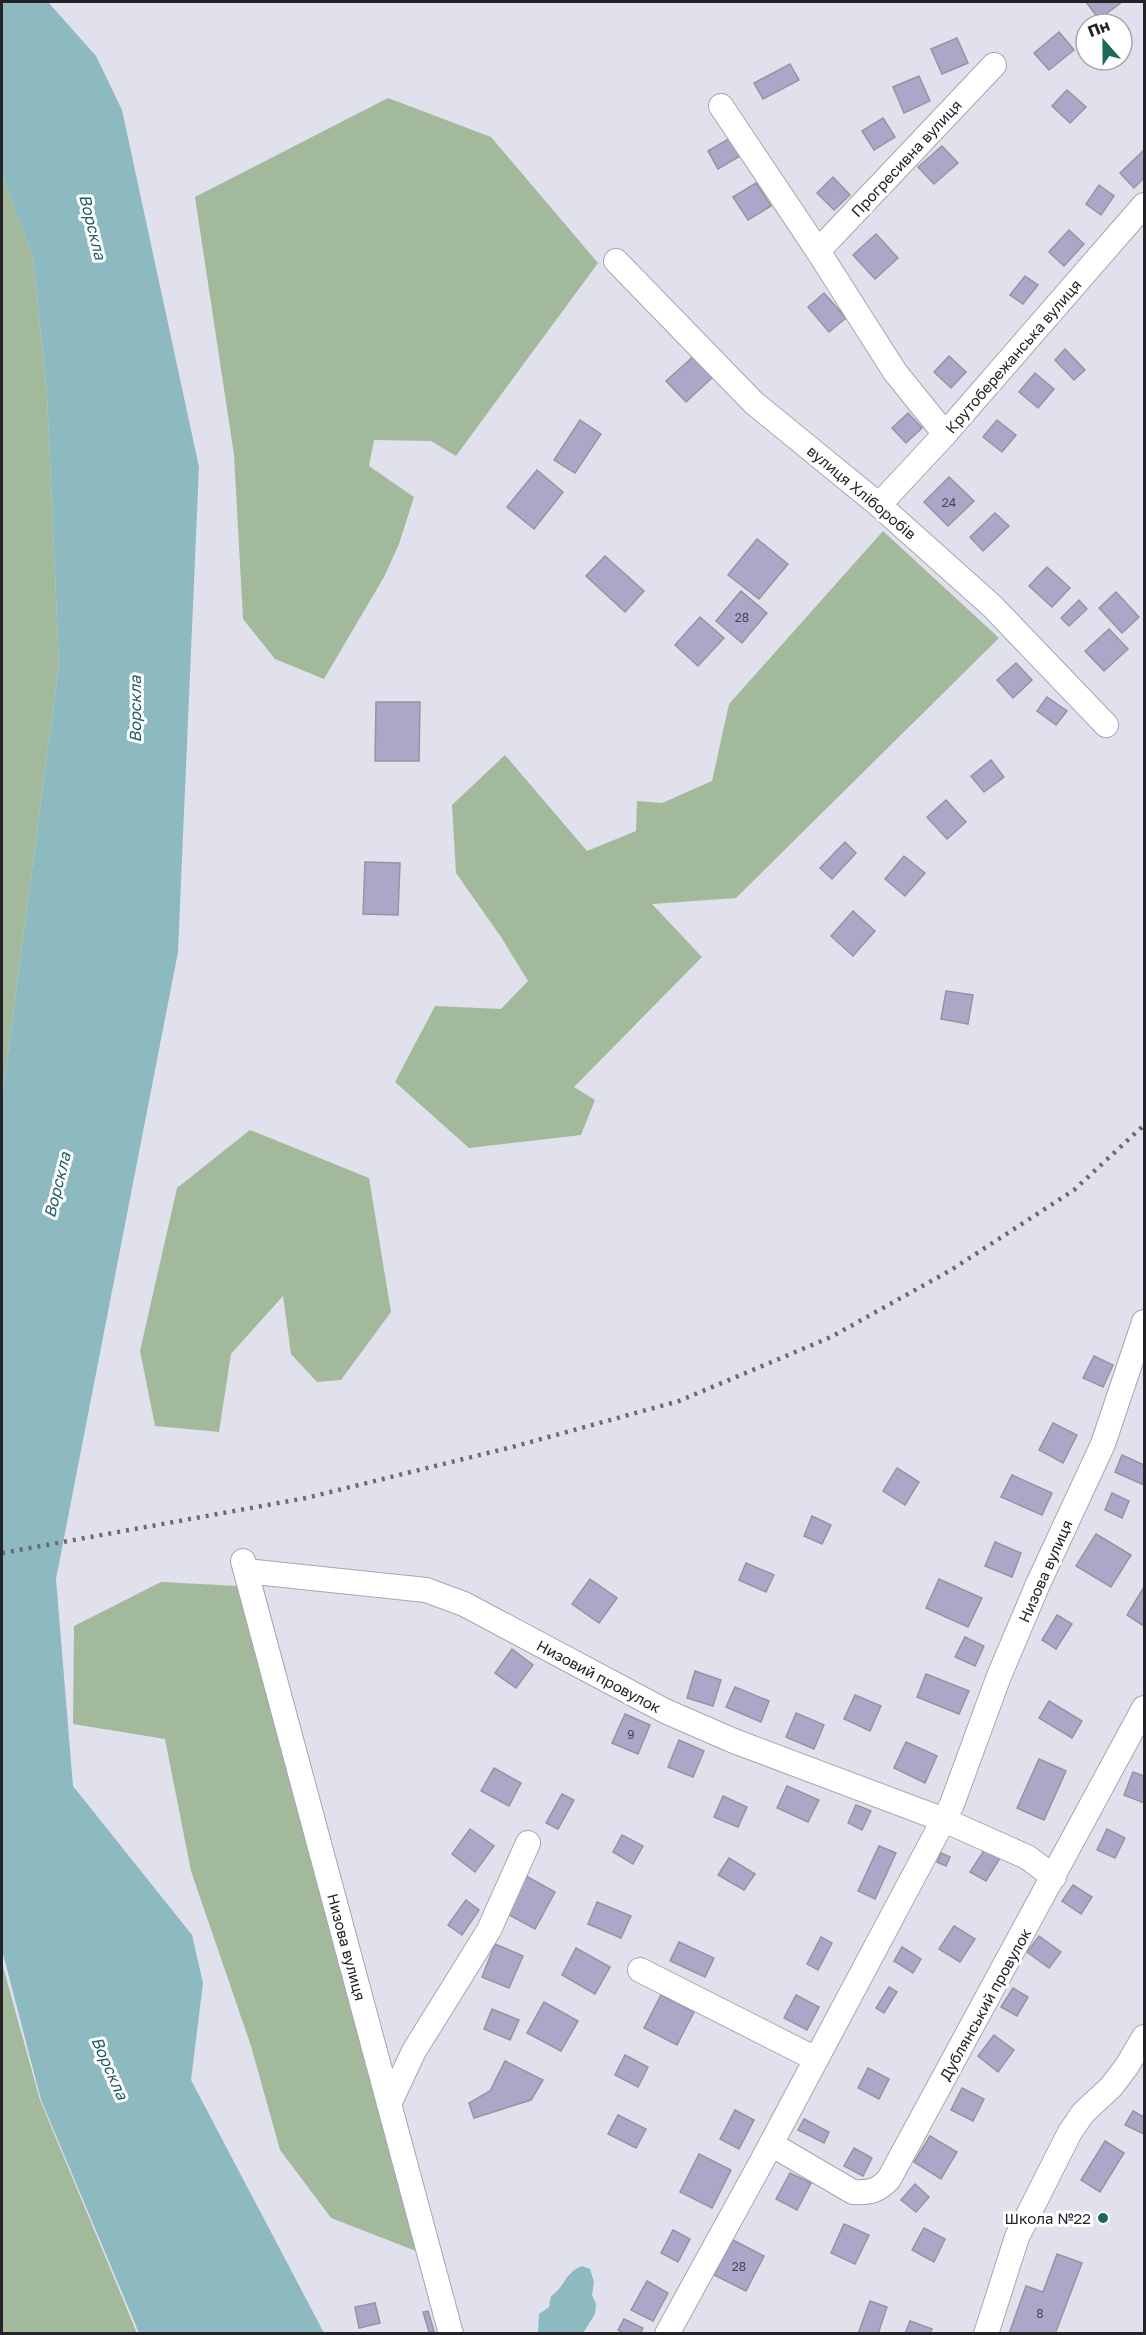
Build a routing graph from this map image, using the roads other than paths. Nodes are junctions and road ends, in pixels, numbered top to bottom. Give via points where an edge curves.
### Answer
1 (994, 65) dead end
2 (721, 106) dead end
3 (1144, 205) edge
4 (818, 251) junction
5 (616, 261) dead end
6 (945, 434) junction
7 (879, 505) junction
8 (1106, 725) dead end
9 (1144, 1322) edge
10 (244, 1566) joint
11 (1144, 1708) edge
12 (944, 1820) junction
13 (528, 1843) dead end
14 (1054, 1877) junction
15 (640, 1970) dead end
16 (1144, 2037) edge
17 (816, 2059) junction
18 (389, 2104) junction
19 (771, 2144) junction
20 (451, 2334) edge
21 (667, 2334) edge
22 (986, 2334) edge

1 - 4 street, Прогресивна вулиця
2 - 4 street
3 - 6 street, Крутобережанська вулиця
4 - 6 street via 895,372
5 - 7 street, вулиця Хліборобів via 754,403
6 - 7 street, Крутобережанська вулиця
7 - 8 street, вулиця Хліборобів via 992,606
9 - 12 street, Низова вулиця via 1103,1444 999,1676
10 - 12 street, Низовий провулок via 426,1590 464,1604 665,1712
10 - 18 street, Низова вулиця
11 - 14 street, Дублянський провулок
12 - 14 street via 1027,1857
12 - 17 street, Низова вулиця
13 - 18 street via 489,1930 414,2051
14 - 19 street, Дублянський провулок via 884,2184 867,2193 854,2192
15 - 17 street
16 - 22 street via 1111,2087 1083,2113 1070,2132 1017,2237
17 - 19 street, Низова вулиця
18 - 20 street, Низова вулиця
19 - 21 street, Низова вулиця

